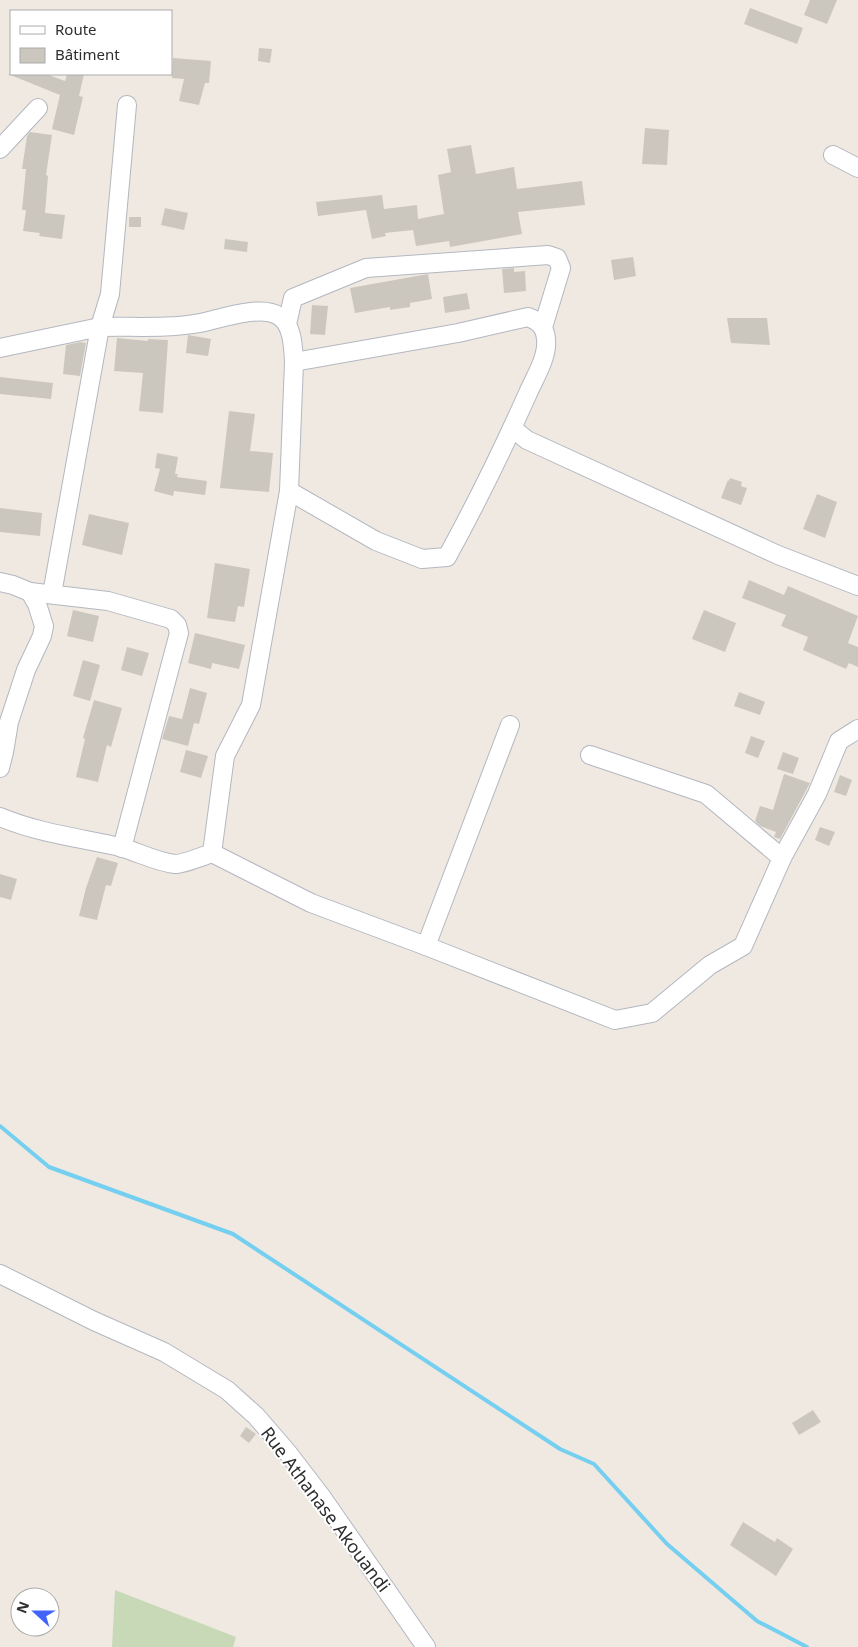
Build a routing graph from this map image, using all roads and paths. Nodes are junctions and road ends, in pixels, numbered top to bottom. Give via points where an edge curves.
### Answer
1 (127, 105) dead end
2 (38, 108) dead end
3 (0, 149) edge
4 (833, 155) dead end
5 (858, 168) edge
6 (287, 324) junction
7 (100, 327) junction
8 (543, 327) junction
9 (0, 348) edge
10 (294, 362) junction
11 (512, 428) junction
12 (289, 491) junction
13 (0, 582) edge
14 (858, 586) edge
15 (30, 592) junction
16 (52, 594) junction
17 (510, 725) dead end
18 (858, 729) edge
19 (590, 755) dead end
20 (0, 768) edge
21 (0, 817) edge
22 (122, 848) junction
23 (212, 853) junction
24 (782, 858) junction
25 (426, 946) junction
26 (0, 1274) edge
27 (426, 1647) edge

1 - 7 street via 110,294
2 - 3 street
4 - 5 street
6 - 7 street via 268,312 233,314 200,323 140,328
6 - 8 street via 293,298 366,268 548,255 557,258 562,268
6 - 10 street
7 - 9 street
7 - 16 street
8 - 10 street via 537,320 517,318 458,333
8 - 11 street via 546,340 542,359
10 - 12 street
11 - 12 street via 447,558 422,559 376,541
11 - 14 street via 527,440 778,555
12 - 23 street via 251,705 224,756
13 - 15 street
15 - 16 street
15 - 20 street via 44,626 9,722
16 - 22 street via 108,601 171,619 177,624 179,633
17 - 25 street
18 - 24 street via 839,741 817,794
19 - 24 street via 706,794
21 - 22 street via 55,834
22 - 23 street via 177,864
23 - 25 street via 311,903
24 - 25 street via 743,946 710,965 652,1013 615,1020
26 - 27 street, Rue Athanase Akouandi via 164,1352 227,1390 256,1416 321,1496

